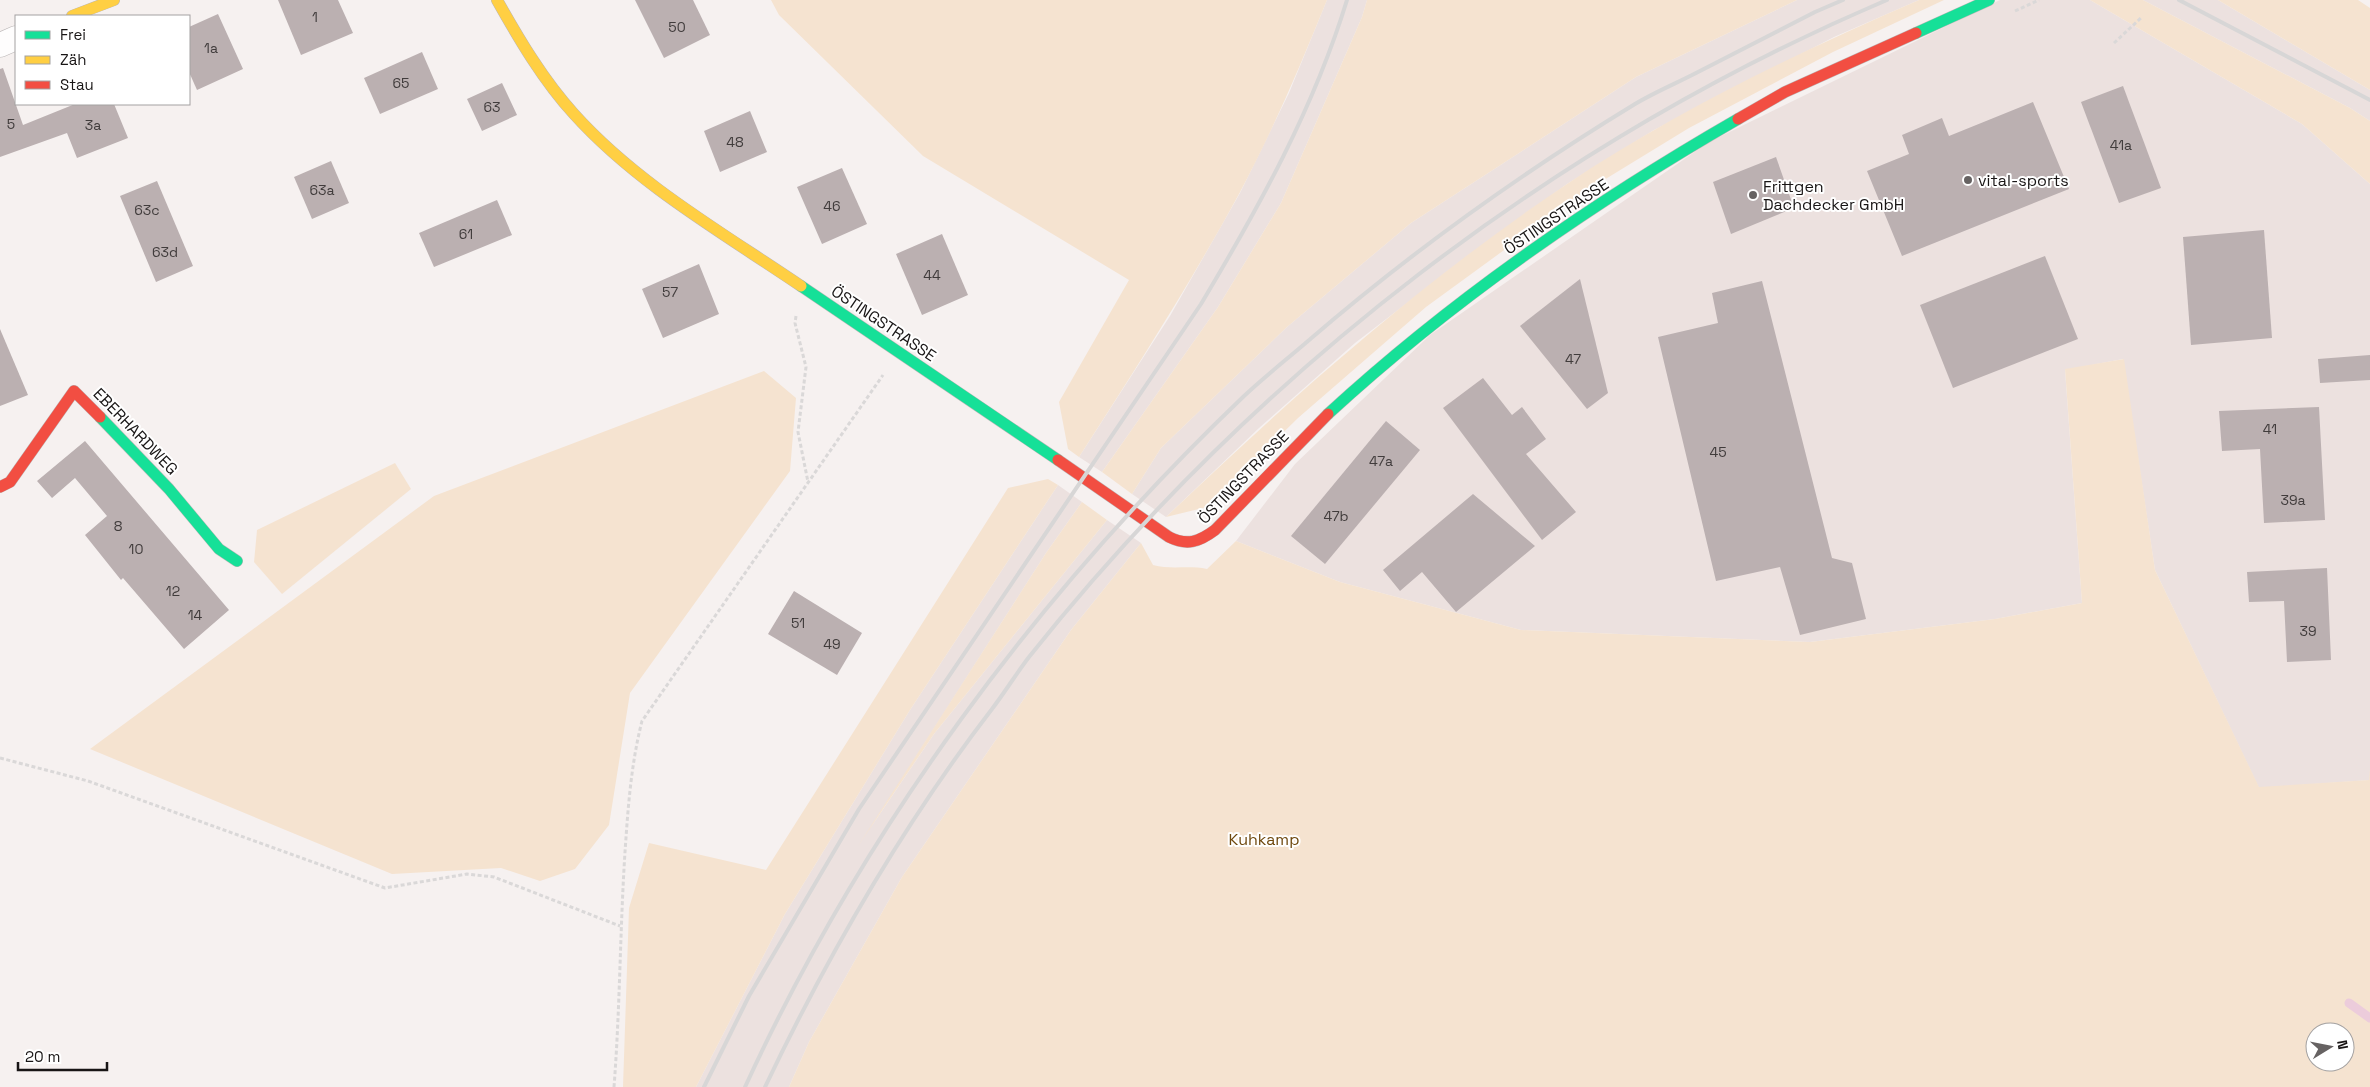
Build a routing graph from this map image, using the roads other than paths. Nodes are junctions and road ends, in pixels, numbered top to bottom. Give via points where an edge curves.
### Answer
1 (114, 0) edge
2 (497, 0) edge
3 (1989, 0) edge
4 (75, 15) edge
5 (15, 38) edge
6 (0, 45) edge
7 (0, 487) edge
8 (237, 561) dead end

1 - 4 street
2 - 3 street, ÖSTINGSTRASSE via 520,41 572,112 652,185 1161,532 1185,544 1204,540 1306,435 1414,339 1584,216 1710,135 1785,92
5 - 6 street
7 - 8 street, EBERHARDWEG via 10,482 74,391 169,489 219,549

